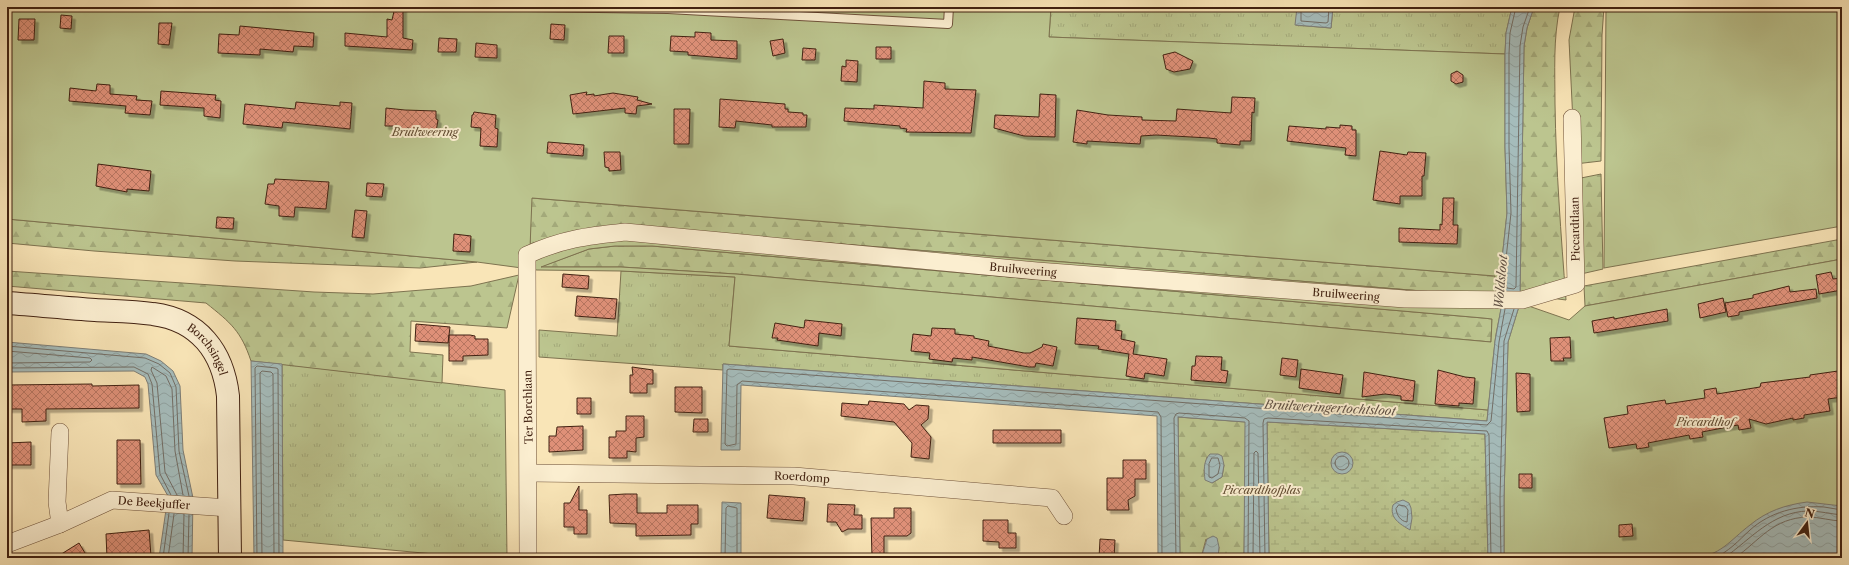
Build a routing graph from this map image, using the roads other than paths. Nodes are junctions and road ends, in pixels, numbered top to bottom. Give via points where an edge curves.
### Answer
1 (528, 7) edge
2 (949, 7) edge
3 (1572, 118) dead end
4 (528, 255) joint
5 (1522, 300) joint
6 (7, 303) edge
7 (60, 432) dead end
8 (529, 473) junction
9 (229, 508) junction
10 (1064, 516) dead end
11 (60, 524) junction
12 (7, 544) edge
13 (230, 558) edge
14 (528, 558) edge

1 - 2 lane via 668,9 948,24
3 - 5 street, Piccardtlaan via 1576,284
4 - 5 street, Bruilweering via 550,245 583,236 625,232 1037,271 1406,299
4 - 8 street, Ter Borchlaan
6 - 9 main road, Borchsingel via 153,314 182,323 204,338 218,359 226,382
7 - 11 street via 57,502
8 - 10 street, Roerdomp via 794,476 1052,498
8 - 14 street, Ter Borchlaan
9 - 11 street, De Beekjuffer via 112,500
9 - 13 main road, Borchsingel
11 - 12 street, De Beekjuffer

